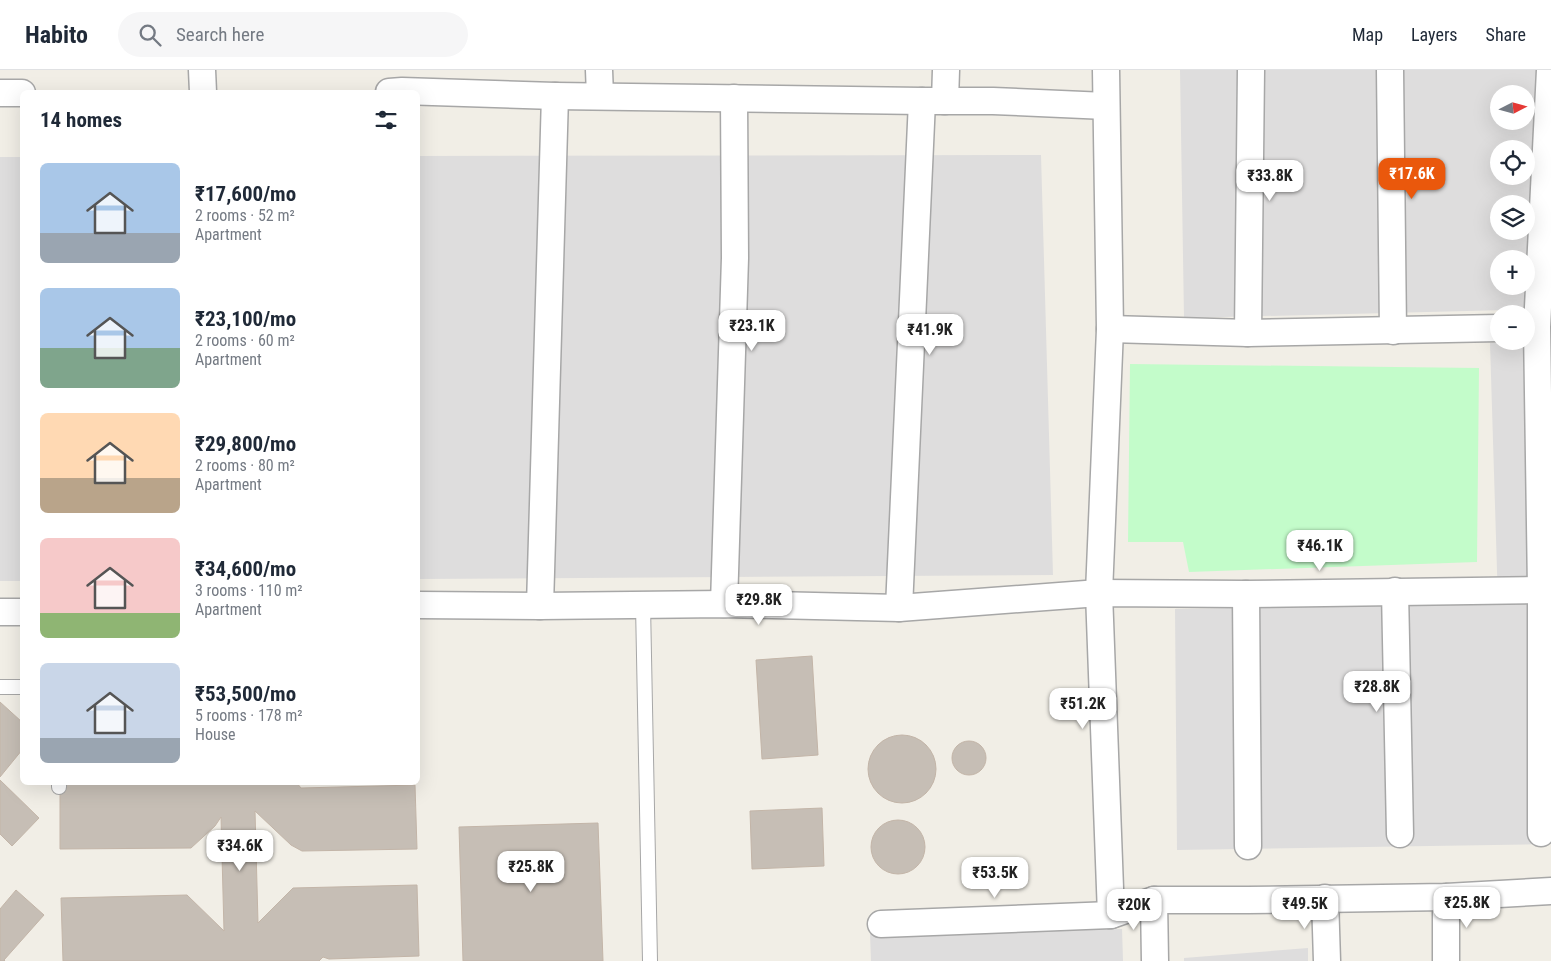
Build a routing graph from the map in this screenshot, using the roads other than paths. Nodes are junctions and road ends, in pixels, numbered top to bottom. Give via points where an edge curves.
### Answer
1 (202, 70) edge
2 (598, 70) edge
3 (946, 70) edge
4 (1106, 70) edge
5 (1251, 70) edge
6 (1390, 70) edge
7 (1550, 70) edge
8 (397, 84) edge
9 (203, 90) edge
10 (0, 93) edge
11 (20, 93) edge
12 (555, 96) junction
13 (600, 96) junction
14 (734, 98) junction
15 (933, 101) junction
16 (1106, 106) junction
17 (1533, 305) edge
18 (1490, 328) edge
19 (1110, 329) junction
20 (1393, 331) junction
21 (1248, 334) junction
22 (1532, 350) edge
23 (1541, 590) junction
24 (1395, 591) junction
25 (1098, 594) junction
26 (1246, 594) junction
27 (420, 604) edge
28 (724, 604) junction
29 (643, 605) junction
30 (540, 606) junction
31 (899, 608) junction
32 (0, 612) edge
33 (20, 612) edge
34 (0, 687) edge
35 (20, 687) edge
36 (1541, 833) dead end
37 (1400, 834) dead end
38 (1248, 846) dead end
39 (1551, 891) edge
40 (1446, 897) junction
41 (1325, 898) junction
42 (1154, 900) junction
43 (1111, 915) junction
44 (881, 924) dead end
45 (650, 961) edge
46 (1154, 961) edge
47 (1327, 961) edge
48 (1446, 961) edge

1 - 9 street
2 - 13 street
3 - 15 street
4 - 16 street
5 - 21 street
6 - 20 street
7 - 17 street
8 - 12 street
10 - 11 street
12 - 13 street
12 - 30 street
13 - 14 street
14 - 15 street
14 - 28 street via 735,258
15 - 16 street
15 - 31 street
16 - 19 street
18 - 20 street
19 - 21 street
19 - 25 street
20 - 21 street
22 - 23 street
23 - 24 street
23 - 36 street
24 - 26 street
24 - 37 street
25 - 26 street
25 - 31 street
25 - 43 street
26 - 38 street
27 - 30 street
28 - 29 street
28 - 31 street
29 - 30 street
29 - 45 lane
32 - 33 street
34 - 35 lane
39 - 40 street
40 - 41 street
40 - 48 street
41 - 42 street
41 - 47 street
42 - 43 street
42 - 46 street
43 - 44 street

